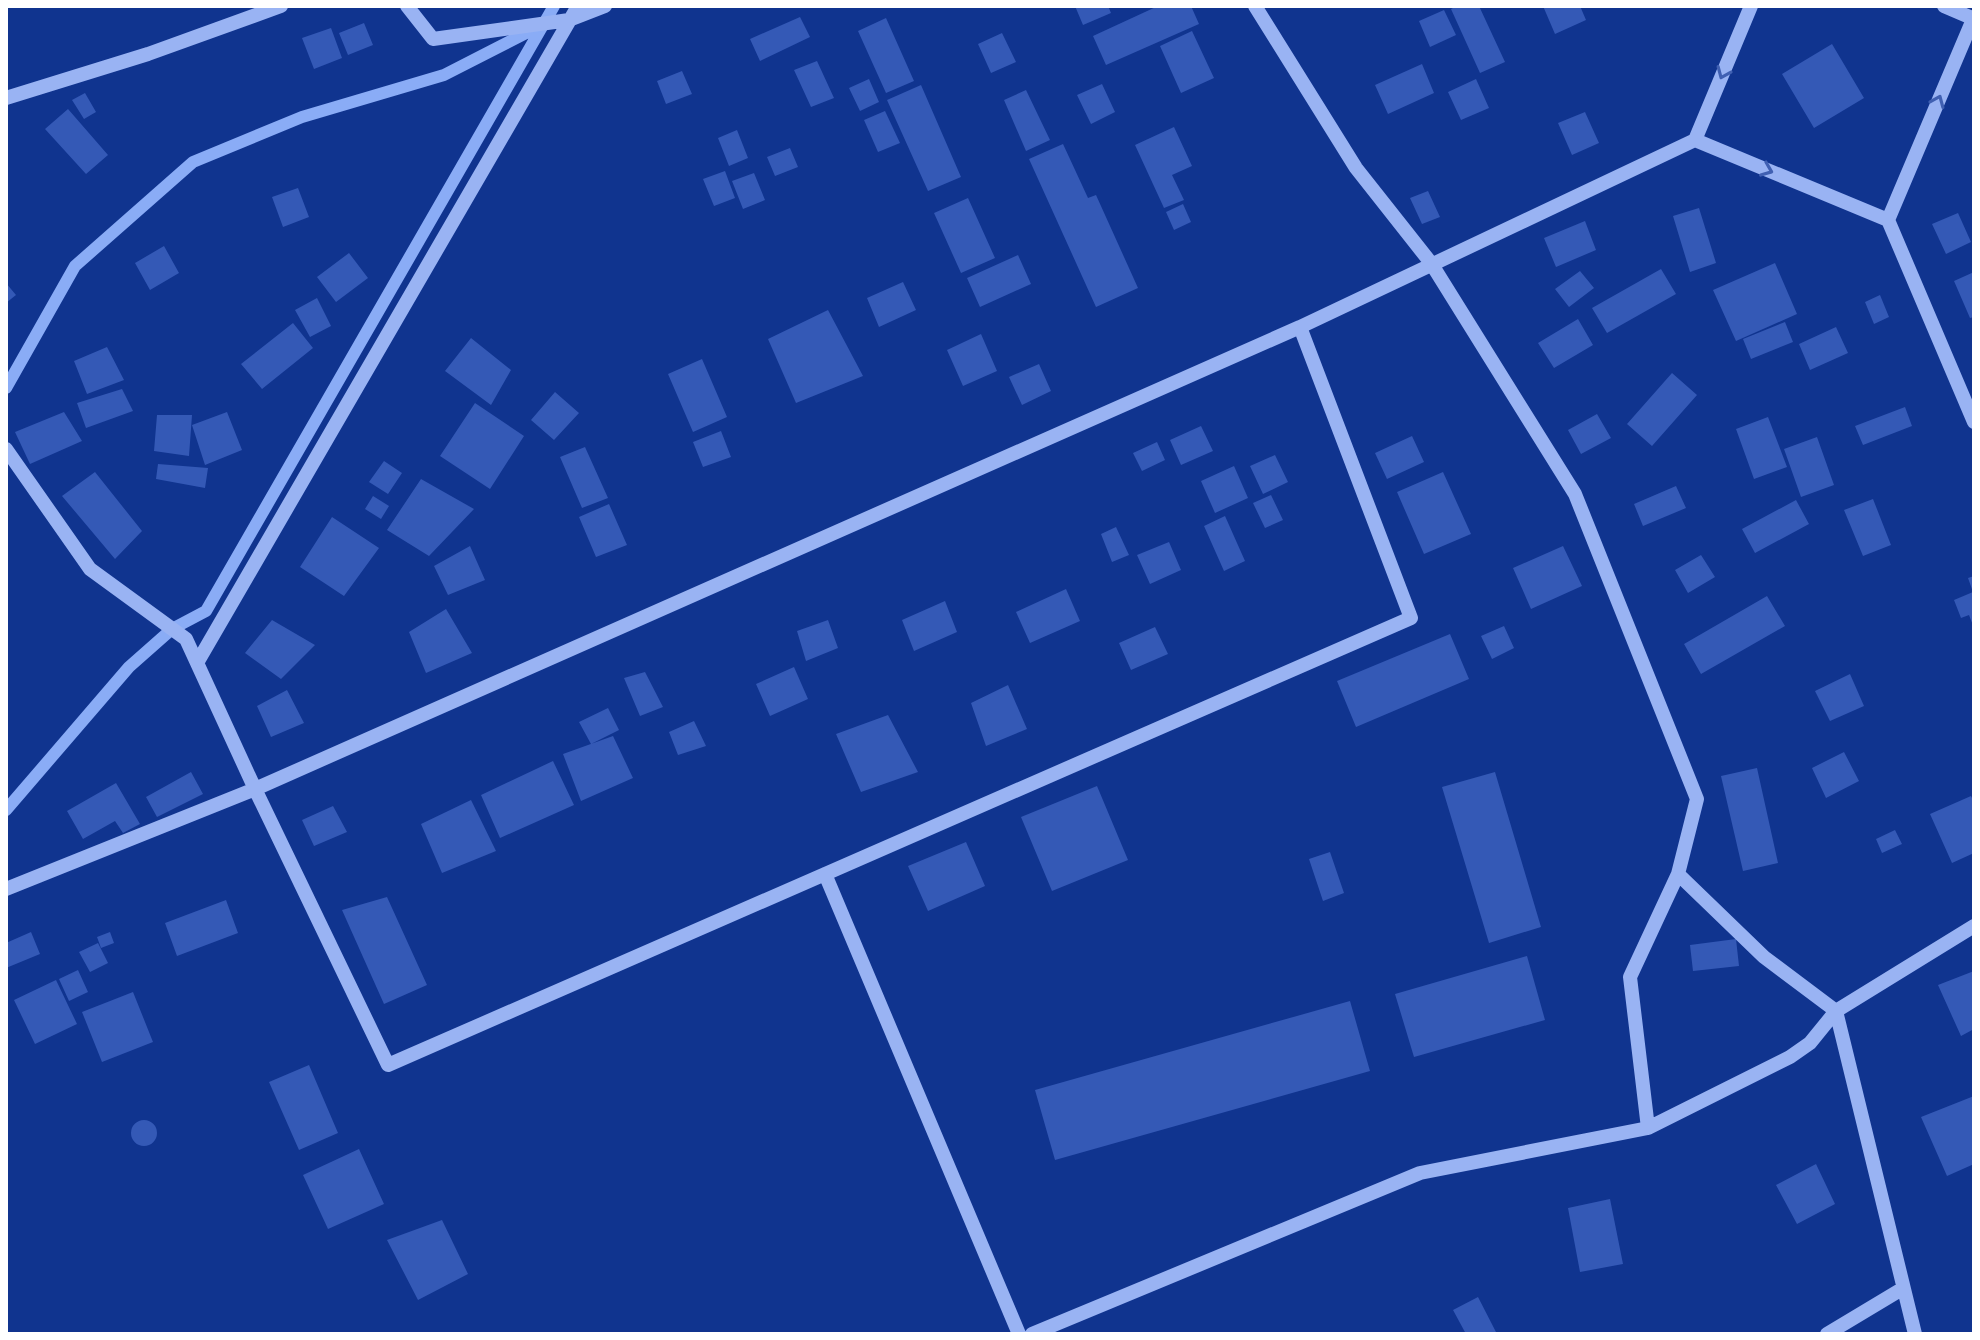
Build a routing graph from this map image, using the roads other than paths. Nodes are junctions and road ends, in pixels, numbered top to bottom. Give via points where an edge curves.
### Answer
1 (281, 6) edge
2 (407, 6) edge
3 (578, 6) edge
4 (605, 6) edge
5 (1255, 6) edge
6 (1751, 6) edge
7 (1944, 6) edge
8 (1973, 17) edge
9 (569, 20) junction
10 (6, 98) edge
11 (1695, 140) junction
12 (1888, 220) junction
13 (1431, 263) junction
14 (1300, 327) junction
15 (1974, 422) edge
16 (6, 449) edge
17 (197, 663) junction
18 (255, 789) junction
19 (825, 874) junction
20 (1678, 874) junction
21 (6, 889) edge
22 (1974, 926) edge
23 (1836, 1011) junction
24 (1648, 1128) junction
25 (1902, 1289) junction
26 (1019, 1334) edge
27 (1032, 1334) edge
28 (1827, 1334) edge
29 (1915, 1334) edge

1 - 10 street
2 - 9 street via 433,39
3 - 9 street
4 - 9 street
5 - 13 street via 1356,168
6 -> 11 street
7 - 8 street
12 -> 8 street
9 - 17 street
11 -> 12 street
11 - 13 street
12 - 15 street
13 - 14 street
13 - 20 street via 1575,494 1697,799
14 - 18 street
14 - 19 street via 1411,618
16 - 17 street via 90,569 186,639
17 - 18 street
18 - 19 street via 388,1065
18 - 21 street
19 - 26 street
20 - 23 street via 1764,957
20 - 24 street via 1630,977
22 - 23 street
23 - 24 street via 1810,1043 1790,1057
23 - 25 street
24 - 27 street via 1420,1173
25 - 28 street
25 - 29 street

